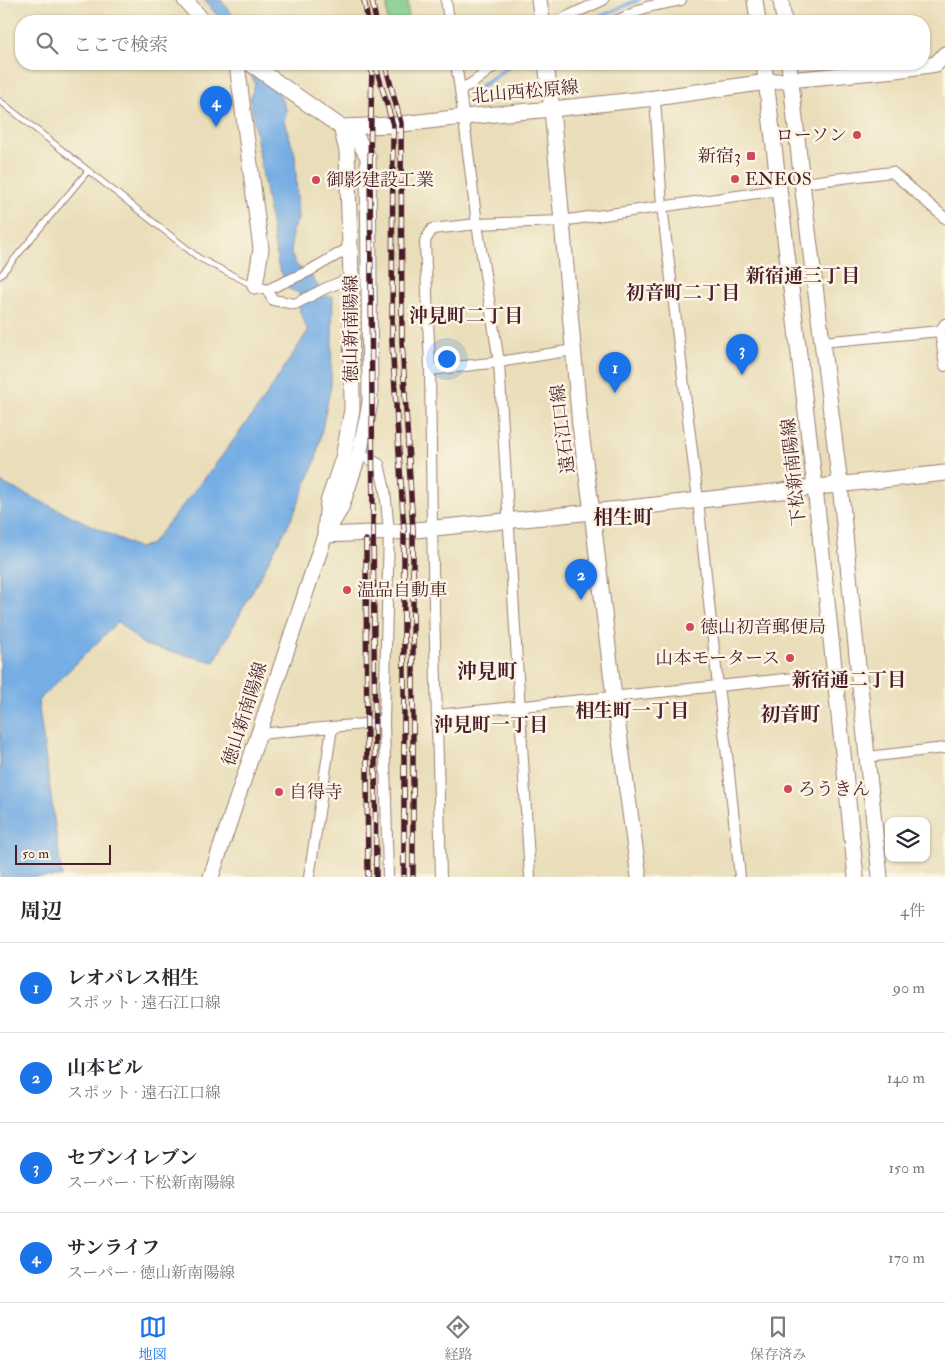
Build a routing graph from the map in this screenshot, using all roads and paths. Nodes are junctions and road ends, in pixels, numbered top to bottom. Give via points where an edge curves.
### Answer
1 (185, 0) edge
2 (446, 0) edge
3 (539, 0) edge
4 (603, 0) edge
5 (681, 0) edge
6 (755, 0) edge
7 (781, 0) edge
8 (198, 15) edge
9 (449, 15) edge
10 (541, 15) edge
11 (571, 15) edge
12 (629, 15) edge
13 (757, 15) edge
14 (783, 15) edge
15 (238, 70) edge
16 (260, 70) edge
17 (457, 70) edge
18 (489, 70) edge
19 (547, 70) edge
20 (765, 70) edge
21 (790, 70) edge
22 (896, 70) edge
23 (791, 80) junction
24 (767, 82) junction
25 (460, 89) junction
26 (655, 98) junction
27 (0, 101) edge
28 (552, 109) junction
29 (463, 117) junction
30 (341, 127) junction
31 (88, 171) junction
32 (802, 183) junction
33 (779, 190) junction
34 (662, 206) junction
35 (945, 218) edge
36 (561, 221) junction
37 (477, 224) junction
38 (349, 248) junction
39 (0, 276) edge
40 (351, 278) junction
41 (261, 288) junction
42 (942, 327) edge
43 (822, 342) junction
44 (572, 350) junction
45 (499, 362) junction
46 (945, 366) edge
47 (430, 370) junction
48 (359, 454) junction
49 (945, 472) edge
50 (840, 484) junction
51 (814, 487) junction
52 (698, 500) junction
53 (592, 512) junction
54 (509, 520) junction
55 (432, 528) junction
56 (389, 532) junction
57 (325, 535) junction
58 (834, 674) junction
59 (718, 687) junction
60 (614, 697) junction
61 (519, 707) junction
62 (437, 715) junction
63 (384, 722) junction
64 (332, 728) junction
65 (258, 734) junction
66 (945, 748) edge
67 (866, 757) junction
68 (211, 877) edge
69 (309, 877) edge
70 (388, 877) edge
71 (441, 877) edge
72 (530, 877) edge
73 (639, 877) edge
74 (740, 877) edge
75 (856, 877) edge
76 (880, 877) edge

1 - 8 main road
2 - 9 street
3 - 10 main road
4 - 11 street
5 - 12 street via 647,7
6 - 13 main road
7 - 14 main road
15 - 41 main road via 261,248
16 - 30 main road, 徳山新南陽線
17 - 25 street
18 - 25 street
19 - 28 main road, 遠石江口線
20 - 24 main road, 下松新南陽線
21 - 23 main road
22 - 23 main road, 北山西松原線
23 - 24 main road, 北山西松原線
23 - 32 main road
24 - 26 main road, 北山西松原線
24 - 33 main road, 下松新南陽線
25 - 29 street
26 - 28 main road, 北山西松原線
26 - 34 street
27 - 31 lane
28 - 29 main road, 北山西松原線
28 - 36 main road, 遠石江口線
29 - 30 main road, 北山西松原線
29 - 37 street
30 - 38 main road, 徳山新南陽線 via 347,151
30 - 48 main road, 徳山新南陽線 via 356,136 368,157 370,402
31 - 39 lane
31 - 41 lane via 198,258
32 - 35 street via 892,172
32 - 43 main road
33 - 34 street
33 - 51 main road, 下松新南陽線
34 - 36 street
34 - 52 street
36 - 37 street
36 - 44 main road, 遠石江口線
37 - 45 street
37 - 47 street via 432,229 424,241
38 - 40 main road, 徳山新南陽線
38 - 41 street via 282,284
40 - 41 street via 295,304 273,300
40 - 57 main road, 徳山新南陽線 via 352,410 343,458 328,502
42 - 43 street
42 - 46 street
43 - 50 main road
44 - 45 street
44 - 53 main road, 遠石江口線
45 - 47 street
45 - 54 street
47 - 55 street
48 - 56 street via 379,464
48 - 57 main road, 徳山新南陽線 via 341,508
49 - 50 main road
50 - 51 main road
50 - 67 main road
51 - 52 main road
51 - 58 main road, 下松新南陽線
52 - 53 main road
52 - 59 street
53 - 54 main road
53 - 60 main road, 遠石江口線
54 - 55 main road
54 - 61 street
55 - 56 main road
55 - 62 street
56 - 57 main road
56 - 63 street
57 - 65 main road, 徳山新南陽線
58 - 59 street
58 - 75 main road, 下松新南陽線
59 - 60 street
59 - 74 street
60 - 61 street
60 - 73 main road, 遠石江口線
61 - 62 street
61 - 72 street
62 - 71 street
63 - 64 street
63 - 70 street
64 - 65 street
64 - 69 street
65 - 68 main road, 徳山新南陽線
66 - 67 street
67 - 76 main road

